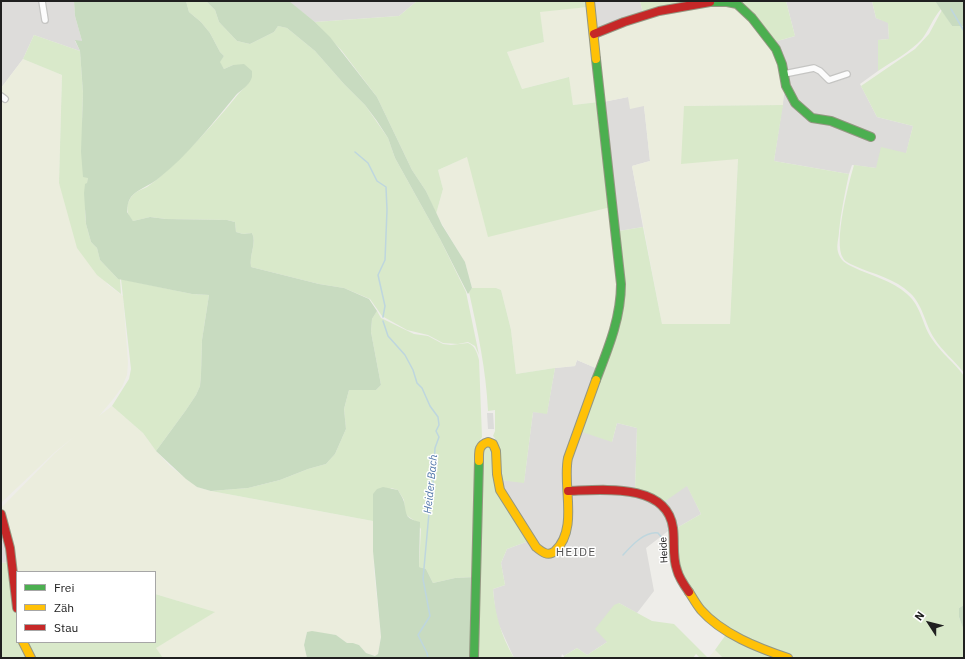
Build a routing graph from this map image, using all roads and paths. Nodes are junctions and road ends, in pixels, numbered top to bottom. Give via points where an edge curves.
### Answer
1 (42, 1) edge
2 (590, 1) edge
3 (45, 20) dead end
4 (594, 34) junction
5 (784, 74) junction
6 (847, 74) dead end
7 (871, 136) dead end
8 (568, 492) junction
9 (1, 514) edge
10 (16, 599) edge
11 (24, 643) edge
12 (31, 658) edge
13 (474, 658) edge
14 (788, 658) edge

1 - 3 street
2 - 4 main road
4 - 5 main road via 659,11 712,2 737,4 780,55
4 - 8 main road via 622,291 614,331 570,452 567,466
5 - 6 street via 816,68 829,80
5 - 7 main road via 792,99 810,117 831,121
8 - 13 main road via 568,515 560,545 549,554 542,553 505,501 498,485 495,447 492,443 485,442 480,447
8 - 14 main road, Heide via 635,492 663,506 674,526 676,568 701,610 717,624 755,645
9 - 10 main road via 10,546
11 - 12 main road

